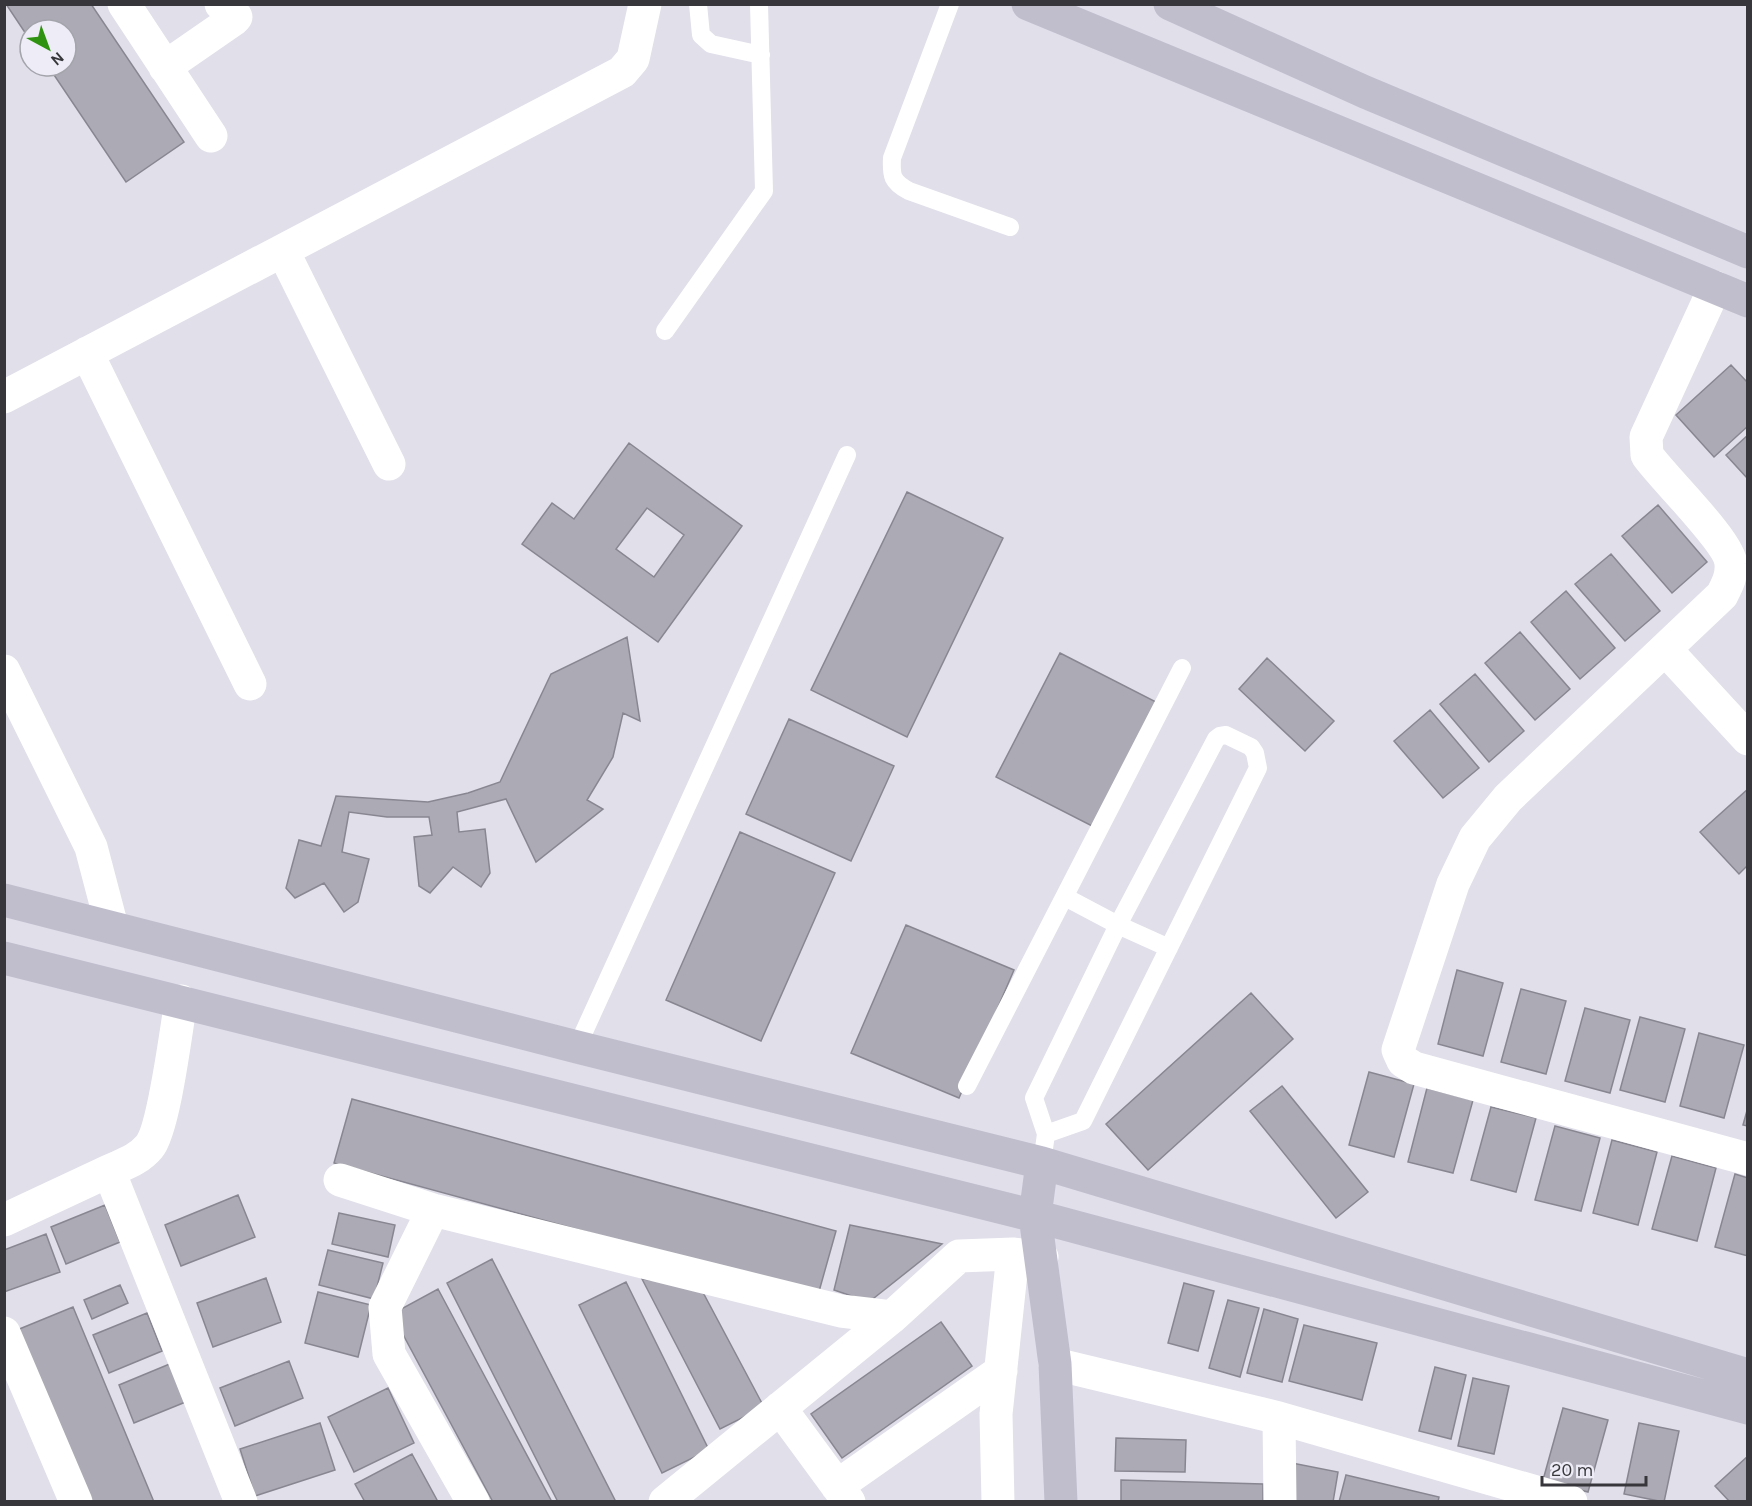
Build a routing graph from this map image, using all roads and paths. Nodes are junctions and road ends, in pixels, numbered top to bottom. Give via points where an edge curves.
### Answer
1 (124, 4) edge
2 (221, 4) edge
3 (645, 4) edge
4 (698, 4) edge
5 (759, 4) edge
6 (950, 4) edge
7 (1028, 4) edge
8 (1170, 4) edge
9 (1208, 13) edge
10 (1245, 39) junction
11 (761, 55) junction
12 (165, 66) junction
13 (1225, 86) junction
14 (211, 136) dead end
15 (1011, 227) dead end
16 (283, 251) junction
17 (1748, 252) edge
18 (1715, 287) junction
19 (1748, 301) edge
20 (665, 331) dead end
21 (87, 353) junction
22 (4, 396) edge
23 (847, 455) dead end
24 (389, 464) dead end
25 (1665, 648) junction
26 (1182, 668) dead end
27 (4, 671) edge
28 (250, 684) dead end
29 (1748, 739) edge
30 (1065, 897) junction
31 (4, 900) edge
32 (1118, 925) junction
33 (112, 927) junction
34 (1169, 948) junction
35 (4, 958) edge
36 (181, 1001) junction
37 (577, 1047) junction
38 (967, 1086) dead end
39 (1044, 1148) junction
40 (1748, 1159) edge
41 (109, 1171) junction
42 (340, 1180) dead end
43 (434, 1210) junction
44 (1035, 1216) junction
45 (4, 1220) edge
46 (1027, 1256) junction
47 (892, 1317) junction
48 (4, 1333) edge
49 (1055, 1364) junction
50 (1001, 1371) junction
51 (1748, 1375) edge
52 (780, 1408) junction
53 (1748, 1408) edge
54 (1279, 1418) junction
55 (843, 1494) edge
56 (76, 1502) edge
57 (241, 1502) edge
58 (473, 1502) edge
59 (665, 1502) edge
60 (998, 1502) edge
61 (1061, 1502) edge
62 (1280, 1502) edge
63 (1571, 1502) edge

1 - 12 street
2 - 12 street via 236,17
3 - 16 street via 633,59 622,72
4 - 11 lane via 701,35 711,44
5 - 11 lane
6 - 15 lane via 892,158 891,174 898,185 909,191
7 - 13 street
8 - 9 street
9 - 10 street
10 - 13 street
10 - 17 street
11 - 20 lane via 764,191
12 - 14 street
13 - 18 street
16 - 21 street
16 - 24 street
18 - 19 street
18 - 25 street via 1646,437 1647,455 1655,467 1721,541 1731,562 1731,578 1722,595
21 - 22 street
21 - 28 street
23 - 37 lane
25 - 29 street
25 - 40 street via 1508,798 1475,838 1453,884 1398,1050 1403,1061 1414,1068
26 - 30 lane
27 - 33 street via 91,847
30 - 32 lane
30 - 38 lane
31 - 33 street
32 - 34 lane
32 - 34 lane via 1216,739 1226,735 1251,747 1258,768
32 - 39 lane via 1034,1098
33 - 37 street
34 - 39 lane via 1083,1121
35 - 36 street
36 - 41 street via 160,1124 151,1145 138,1158
36 - 44 street
37 - 39 street
39 - 44 street
39 - 51 street
41 - 45 street
41 - 57 street
42 - 43 street
43 - 47 street via 841,1311
43 - 58 street via 386,1307 389,1354
44 - 46 street
44 - 53 street
46 - 47 street via 959,1256
46 - 49 street
46 - 50 street
47 - 52 street
48 - 56 street
49 - 54 street
49 - 61 street
50 - 55 street
50 - 60 street via 996,1414
52 - 55 street
52 - 59 street
54 - 62 street
54 - 63 street

